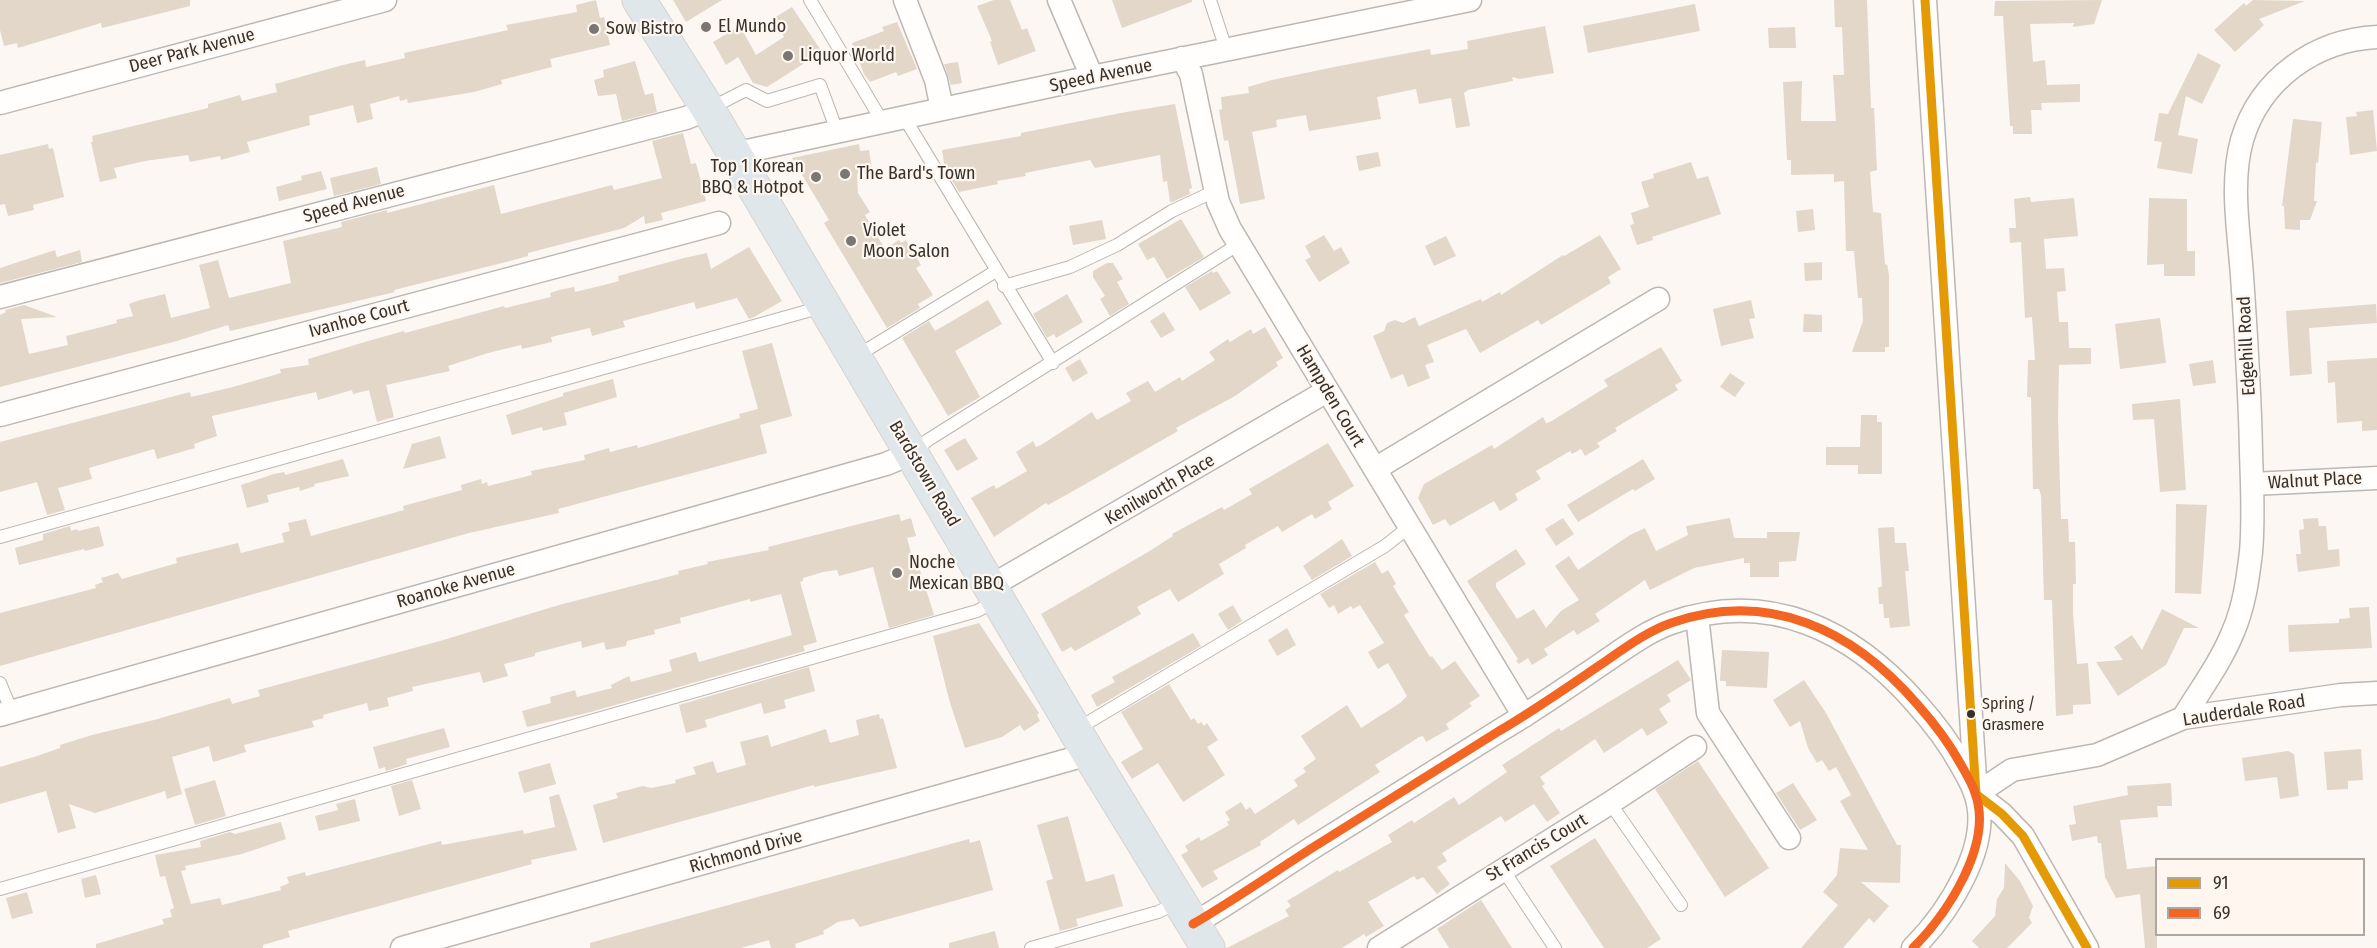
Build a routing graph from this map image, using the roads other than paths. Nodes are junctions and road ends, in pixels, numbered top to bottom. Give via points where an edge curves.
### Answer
1 (385, 0) edge
2 (639, 0) edge
3 (810, 0) edge
4 (905, 0) edge
5 (1059, 0) edge
6 (1210, 0) edge
7 (1470, 0) edge
8 (1925, 0) edge
9 (2377, 37) edge
10 (1226, 49) junction
11 (1182, 58) junction
12 (1092, 77) junction
13 (0, 103) edge
14 (708, 109) junction
15 (942, 109) junction
16 (892, 119) junction
17 (837, 131) junction
18 (733, 154) junction
19 (1215, 191) junction
20 (718, 223) dead end
21 (1239, 244) junction
22 (996, 271) junction
23 (1004, 286) junction
24 (0, 297) edge
25 (1658, 299) dead end
26 (823, 306) junction
27 (854, 357) junction
28 (1053, 363) junction
29 (1327, 391) junction
30 (0, 415) edge
31 (912, 453) junction
32 (1375, 469) junction
33 (2377, 478) edge
34 (2252, 484) junction
35 (1409, 527) junction
36 (0, 537) edge
37 (995, 593) junction
38 (1697, 616) junction
39 (0, 683) edge
40 (2377, 693) edge
41 (6, 714) edge
42 (1524, 716) junction
43 (2183, 718) junction
44 (1083, 742) junction
45 (1695, 747) dead end
46 (1976, 794) junction
47 (1610, 803) junction
48 (1789, 838) dead end
49 (1502, 868) junction
50 (0, 889) edge
51 (1681, 905) dead end
52 (1194, 925) edge
53 (1402, 941) edge
54 (402, 948) edge
55 (1031, 948) edge
56 (1378, 948) edge
57 (1555, 948) edge
58 (1912, 948) edge
59 (2087, 948) edge

1 - 13 street, Deer Park Avenue
2 - 14 main road, Bardstown Road
3 - 16 lane
4 - 15 street via 936,80
5 - 12 street
6 - 10 lane
7 - 10 street, Speed Avenue
8 - 46 street
9 - 34 street, Edgehill Road via 2327,46 2301,60 2271,87 2242,139 2237,192
10 - 11 street, Speed Avenue
11 - 12 street, Speed Avenue
11 - 19 street, Hampden Court via 1191,74
12 - 15 street, Speed Avenue
14 - 17 lane via 746,90 767,101 820,85
14 - 18 main road, Bardstown Road
14 - 24 street, Speed Avenue via 686,118
15 - 16 street, Speed Avenue
16 - 17 street, Speed Avenue
16 - 22 lane
17 - 18 street, Speed Avenue
18 - 26 main road, Bardstown Road
19 - 21 street, Hampden Court
19 - 23 lane via 1070,267
20 - 30 street, Ivanhoe Court
21 - 28 lane
21 - 29 street, Hampden Court
22 - 23 lane
22 - 27 lane
23 - 28 lane
25 - 32 street
26 - 27 main road, Bardstown Road
26 - 36 lane
27 - 31 main road, Bardstown Road
28 - 31 lane
29 - 32 street, Hampden Court
29 - 37 street, Kenilworth Place
31 - 37 main road, Bardstown Road
31 - 41 street, Roanoke Avenue
32 - 35 street, Hampden Court
33 - 34 street, Walnut Place
34 - 43 street, Edgehill Road via 2251,552 2241,606 2233,632
35 - 42 street, Hampden Court
35 - 44 lane
37 - 44 main road, Bardstown Road
37 - 50 lane via 977,611
38 - 42 street via 1641,638
38 - 46 street via 1742,611 1788,616 1833,633 1864,652 1938,728
38 - 48 street via 1708,713
39 - 41 lane
40 - 43 street, Lauderdale Road
42 - 52 street
43 - 46 street, Lauderdale Road via 2097,756 2012,770
44 - 52 main road, Bardstown Road
44 - 54 street, Richmond Drive
45 - 47 street, St Francis Court
46 - 58 street via 1978,832 1961,884 1929,931
46 - 59 street via 2023,836
47 - 49 street, St Francis Court
47 - 51 lane
49 - 53 street, St Francis Court
49 - 57 lane
52 - 55 lane via 1158,912
53 - 56 street, St Francis Court

